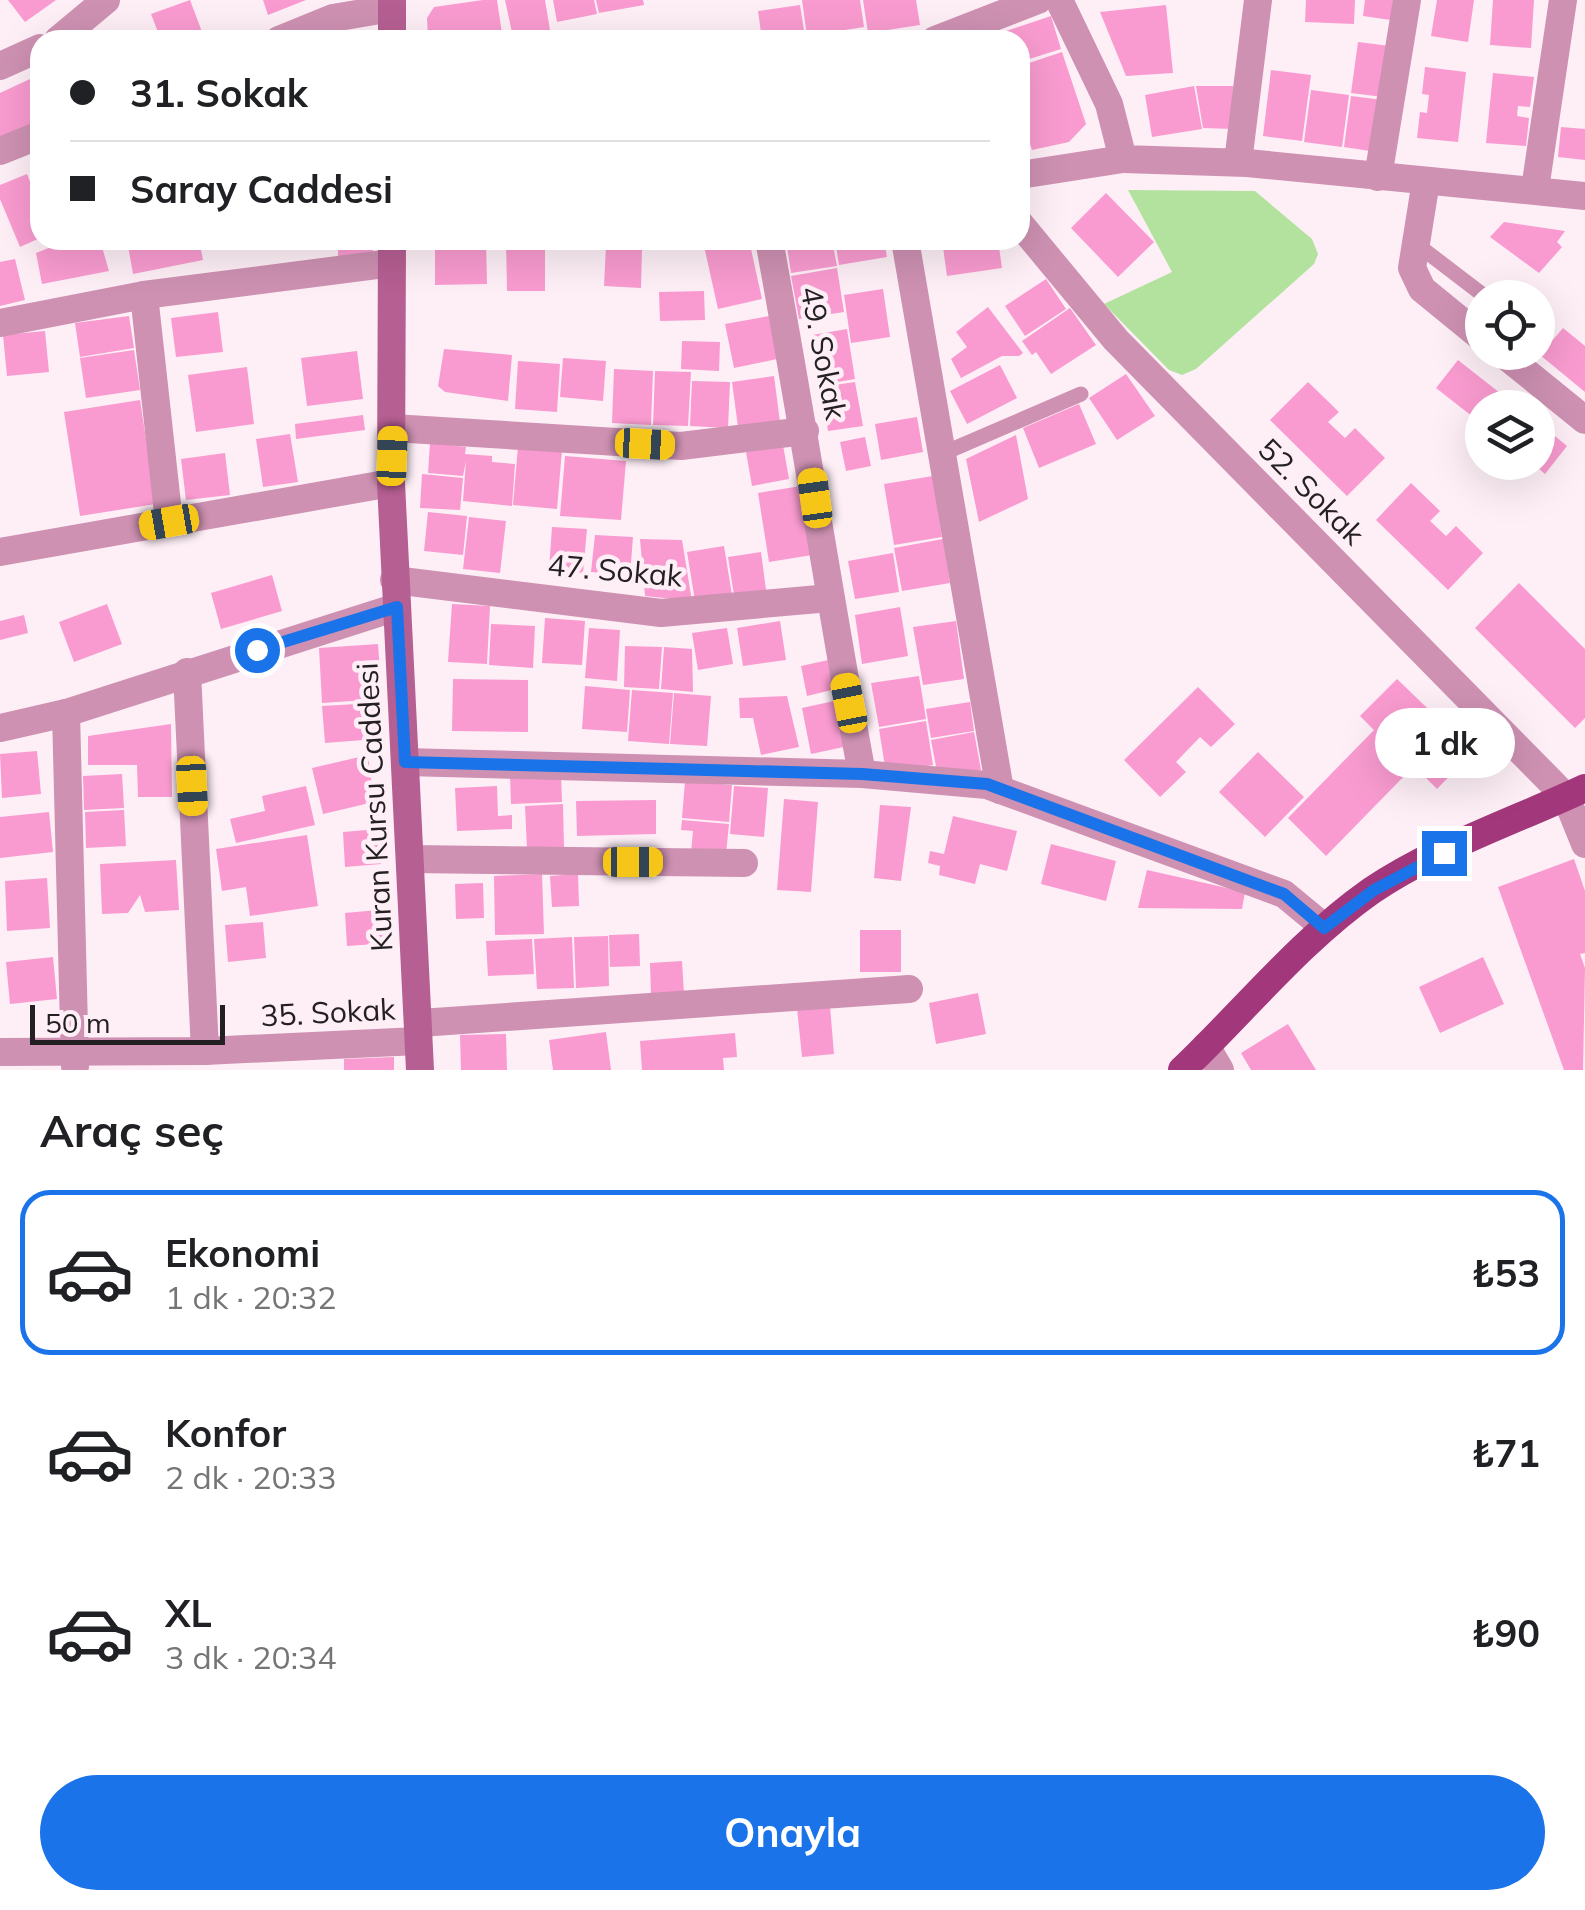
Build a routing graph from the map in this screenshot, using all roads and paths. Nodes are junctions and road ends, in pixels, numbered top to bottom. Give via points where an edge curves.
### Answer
1 (106, 0) edge
2 (1038, 0) edge
3 (1059, 0) edge
4 (1258, 0) edge
5 (1407, 0) edge
6 (1563, 0) edge
7 (392, 4) edge
8 (70, 30) edge
9 (304, 30) edge
10 (392, 30) edge
11 (960, 30) edge
12 (30, 52) edge
13 (0, 66) edge
14 (30, 139) edge
15 (0, 151) edge
16 (1123, 159) junction
17 (1238, 162) junction
18 (1030, 173) edge
19 (1378, 177) junction
20 (1426, 181) junction
21 (1535, 189) junction
22 (1585, 196) edge
23 (1030, 236) edge
24 (1415, 243) junction
25 (771, 250) edge
26 (907, 250) edge
27 (392, 252) edge
28 (1465, 281) edge
29 (144, 295) junction
30 (0, 323) edge
31 (1465, 324) edge
32 (1523, 370) edge
33 (1081, 394) dead end
34 (1585, 420) edge
35 (392, 428) junction
36 (805, 431) junction
37 (944, 453) junction
38 (391, 482) junction
39 (169, 522) junction
40 (0, 552) edge
41 (396, 593) junction
42 (830, 598) junction
43 (186, 672) junction
44 (66, 712) junction
45 (0, 728) edge
46 (405, 762) junction
47 (862, 774) junction
48 (1000, 790) junction
49 (1576, 793) edge
50 (1585, 844) edge
51 (410, 859) junction
52 (744, 863) dead end
53 (1324, 928) junction
54 (909, 989) dead end
55 (419, 1032) junction
56 (205, 1051) junction
57 (0, 1052) edge
58 (1213, 1058) edge
59 (75, 1061) edge
60 (420, 1070) edge
61 (1182, 1070) edge

1 - 8 street
2 - 11 street
3 - 16 street via 1109,104
4 - 17 street
5 - 19 street
6 - 21 street
7 - 9 street
7 - 10 main road
12 - 13 street
14 - 15 street
16 - 17 street
16 - 18 street
17 - 19 street
19 - 20 street
20 - 21 street
20 - 24 street
21 - 22 street
23 - 49 street, 52. Sokak via 1116,340
24 - 28 lane
24 - 31 street via 1412,268 1422,289
25 - 36 street, 49. Sokak
26 - 37 street
27 - 29 street
27 - 35 main road, Kuran Kursu Caddesi
29 - 30 street
29 - 39 street
32 - 34 street
33 - 37 lane
35 - 36 street via 681,446
35 - 38 main road, Kuran Kursu Caddesi
36 - 42 street, 49. Sokak
37 - 48 street
38 - 39 street
38 - 41 main road, Kuran Kursu Caddesi
39 - 40 street
41 - 42 street, 47. Sokak via 662,614
41 - 43 street
41 - 46 main road, Kuran Kursu Caddesi
42 - 47 street, 49. Sokak
43 - 44 street
43 - 56 street
44 - 45 street
44 - 59 street
46 - 47 street
46 - 51 main road, Kuran Kursu Caddesi
47 - 48 street
48 - 53 street via 1284,894
49 - 50 street
49 - 53 main road via 1413,867
51 - 52 street
51 - 55 main road, Kuran Kursu Caddesi
53 - 58 main road
54 - 55 street, 35. Sokak
55 - 56 street, 35. Sokak
55 - 60 main road, Kuran Kursu Caddesi
56 - 59 street, 35. Sokak
57 - 59 street, 35. Sokak
58 - 61 main road

